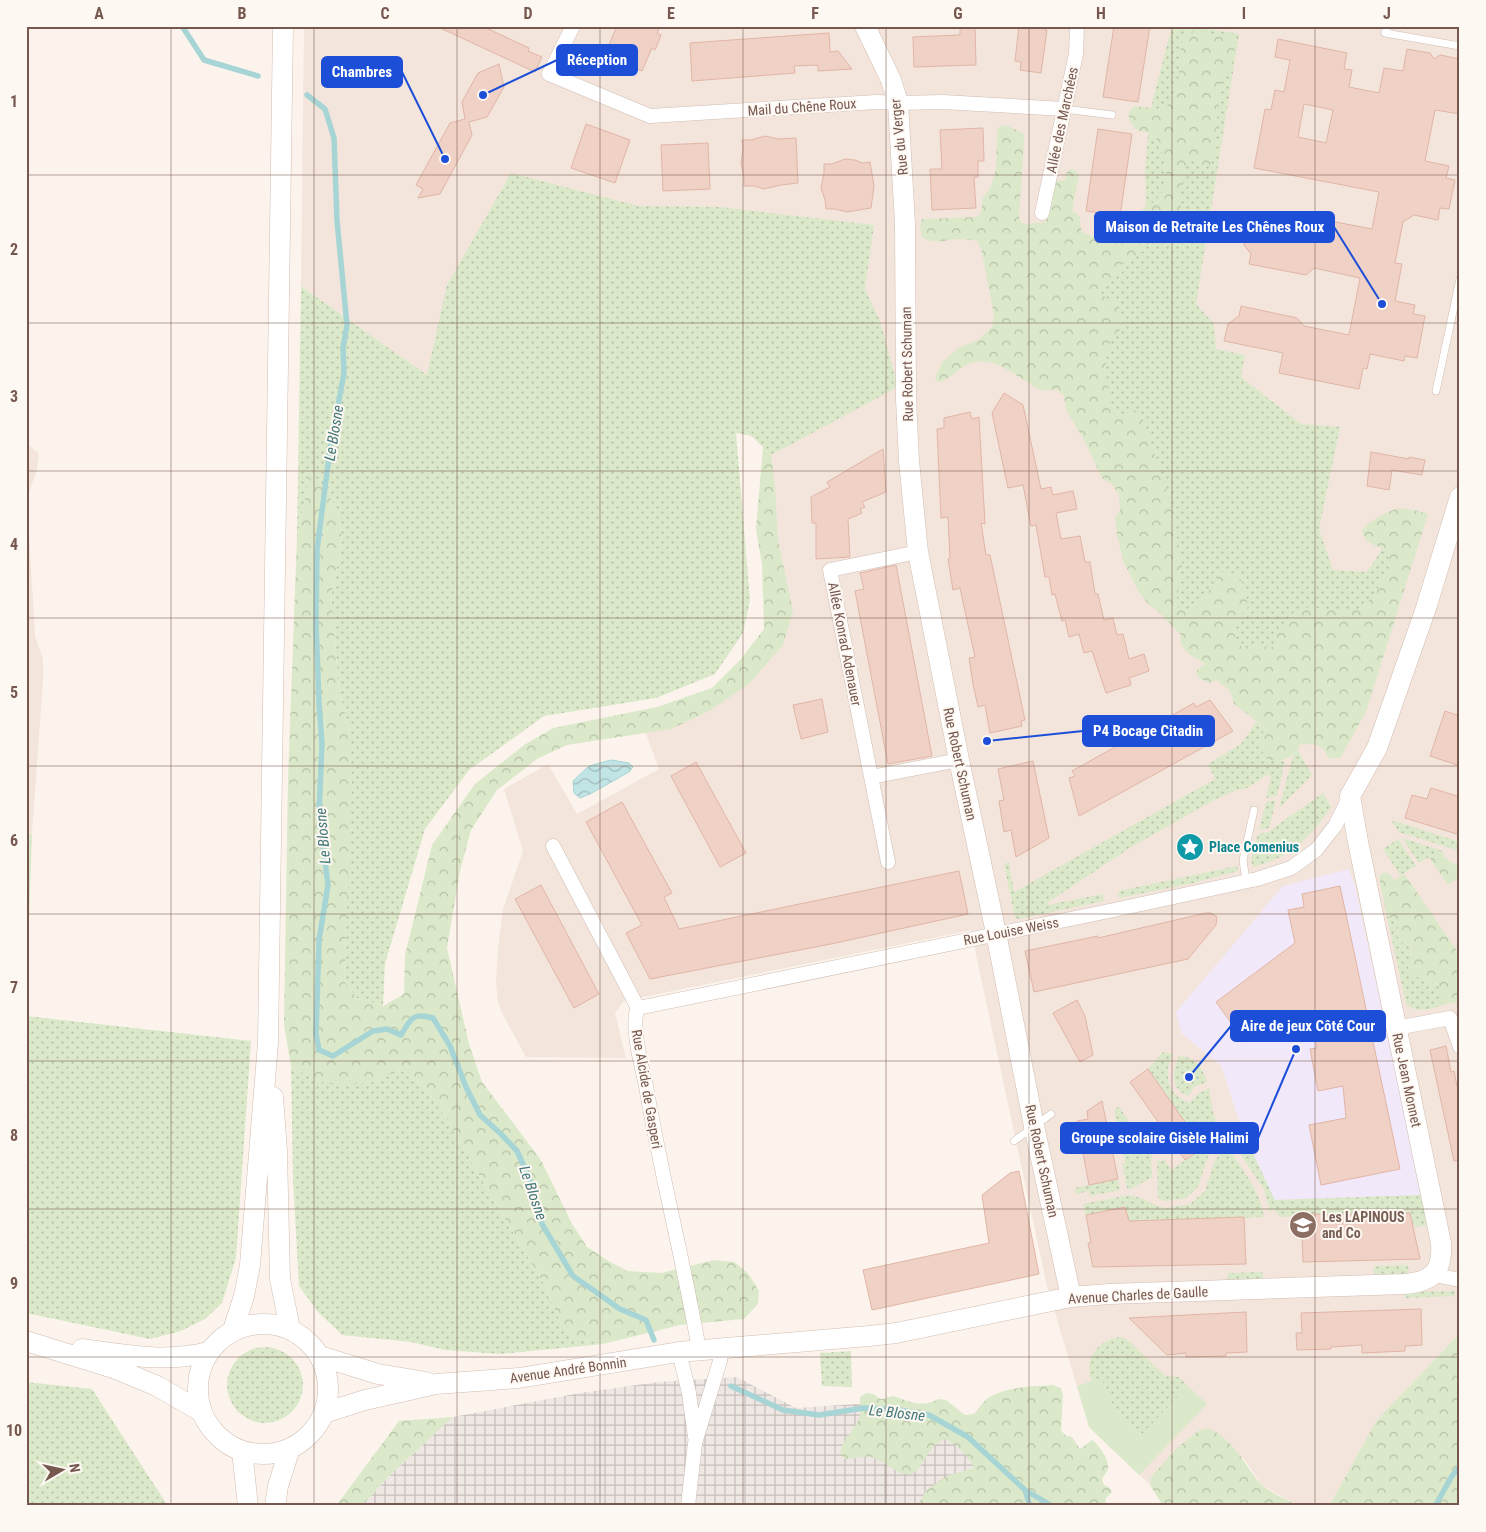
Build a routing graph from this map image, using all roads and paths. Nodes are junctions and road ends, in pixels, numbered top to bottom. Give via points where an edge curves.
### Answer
1 (283, 26) edge
2 (573, 26) edge
3 (865, 26) edge
4 (1077, 26) edge
5 (1387, 26) edge
6 (1460, 46) edge
7 (898, 104) junction
8 (1064, 109) junction
9 (1112, 115) dead end
10 (1042, 213) dead end
11 (905, 224) joint
12 (1460, 279) edge
13 (1436, 391) dead end
14 (1460, 497) edge
15 (918, 552) junction
16 (958, 760) junction
17 (871, 777) junction
18 (1350, 796) junction
19 (1254, 810) dead end
20 (553, 846) dead end
21 (888, 862) dead end
22 (1246, 881) junction
23 (996, 933) junction
24 (638, 1008) junction
25 (1455, 1017) edge
26 (1396, 1028) junction
27 (268, 1043) junction
28 (1460, 1046) edge
29 (1051, 1114) dead end
30 (1034, 1126) junction
31 (1014, 1141) dead end
32 (1434, 1275) junction
33 (1460, 1280) edge
34 (1071, 1297) junction
35 (290, 1329) junction
36 (233, 1330) junction
37 (29, 1342) edge
38 (722, 1349) junction
39 (699, 1350) junction
40 (209, 1352) junction
41 (679, 1352) junction
42 (320, 1356) junction
43 (436, 1384) junction
44 (202, 1412) junction
45 (324, 1413) junction
46 (696, 1443) junction
47 (290, 1448) junction
48 (242, 1450) junction
49 (248, 1506) edge
50 (275, 1506) edge
51 (688, 1506) edge

1 - 27 street
2 - 7 street, Mail du Chêne Roux via 549,74 650,116
3 - 7 street, Rue du Verger via 891,80
4 - 8 street, Allée des Marchées via 1076,54
5 - 6 lane via 1385,33
7 - 8 street, Mail du Chêne Roux via 943,102
7 - 11 street, Rue du Verger
8 - 9 lane
8 - 10 street, Allée des Marchées
11 - 15 street, Rue Robert Schuman via 906,399
12 - 13 lane
14 - 18 street via 1426,608 1376,748
15 - 16 street, Rue Robert Schuman
15 - 17 street, Allée Konrad Adenauer via 830,570
16 - 17 street
16 - 23 street, Rue Robert Schuman
17 - 21 street, Allée Konrad Adenauer
18 - 22 street, Rue Louise Weiss via 1335,826 1316,850 1291,868
18 - 26 street, Rue Jean Monnet
19 - 22 lane via 1243,860
20 - 24 street
22 - 23 street, Rue Louise Weiss
23 - 24 street, Rue Louise Weiss
23 - 30 street, Rue Robert Schuman
24 - 39 street, Rue Alcide de Gasperi via 635,1014 637,1038 658,1156
25 - 26 street
25 - 28 street
26 - 32 street, Rue Jean Monnet via 1442,1242 1440,1265
27 - 35 street via 277,1151 280,1279
27 - 36 street via 250,1265
29 - 30 lane
30 - 31 lane
30 - 34 street, Rue Robert Schuman
32 - 33 street
32 - 34 street, Avenue Charles de Gaulle via 1417,1283 1404,1284
34 - 38 street, Avenue Charles de Gaulle via 887,1334
35 - 36 street via 261,1323
35 - 42 street via 307,1340
36 - 40 street
37 - 40 street via 161,1359
37 - 44 street via 133,1376
38 - 39 street, Avenue Charles de Gaulle
38 - 46 street
39 - 41 street, Avenue André Bonnin
40 - 44 street via 200,1371 198,1391
41 - 43 street, Avenue André Bonnin via 519,1378
41 - 46 street
42 - 43 street, Avenue André Bonnin via 378,1374
42 - 45 street via 328,1384
43 - 45 street, Avenue André Bonnin
44 - 48 street via 211,1428 225,1442
45 - 47 street via 310,1434
46 - 51 street
47 - 48 street via 258,1454
47 - 50 street
48 - 49 street

